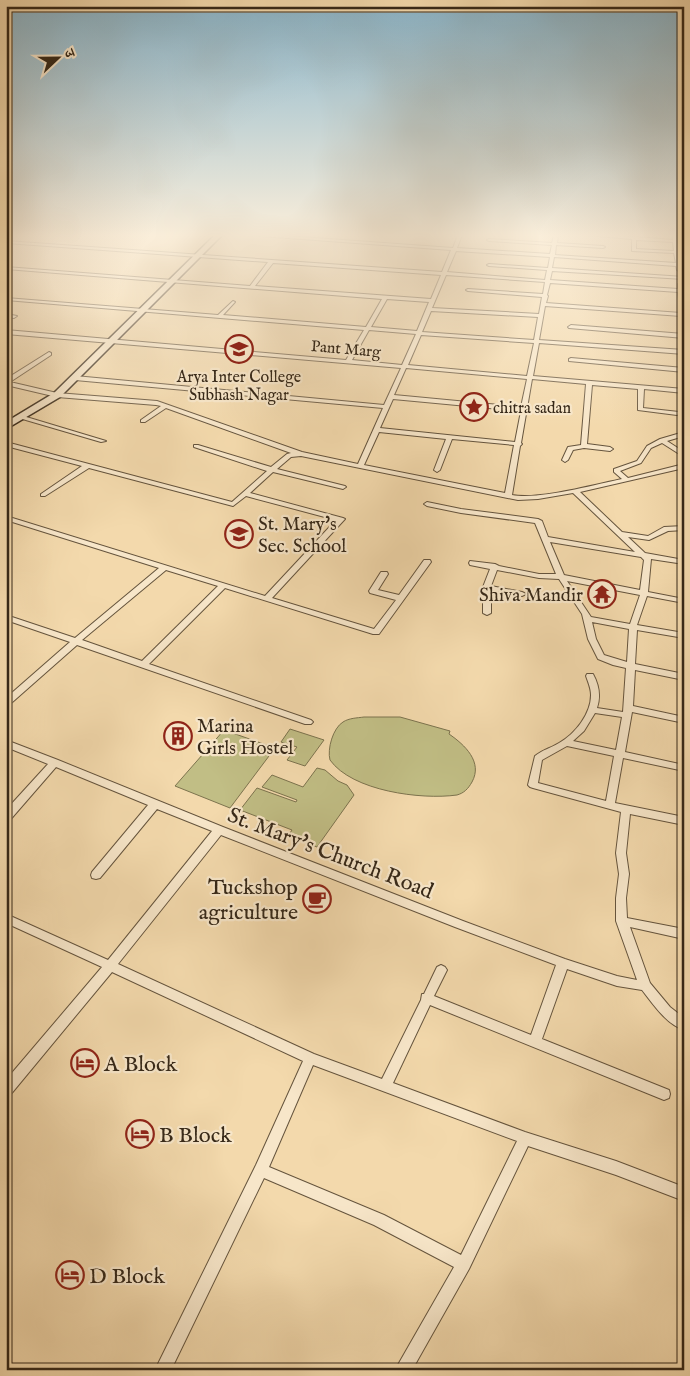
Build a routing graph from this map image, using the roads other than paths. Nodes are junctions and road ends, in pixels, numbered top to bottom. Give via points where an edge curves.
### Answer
1 (20, 299) edge
2 (155, 299) edge
3 (384, 299) edge
4 (404, 299) edge
5 (545, 299) edge
6 (432, 301) joint
7 (233, 302) dead end
8 (544, 304) junction
9 (683, 308) edge
10 (429, 309) junction
11 (144, 310) junction
12 (6, 315) edge
13 (683, 315) edge
14 (14, 316) dead end
15 (220, 316) junction
16 (541, 316) junction
17 (684, 321) edge
18 (571, 327) dead end
19 (366, 328) junction
20 (6, 332) edge
21 (420, 333) junction
22 (684, 336) edge
23 (112, 342) junction
24 (537, 342) junction
25 (684, 352) edge
26 (49, 354) dead end
27 (571, 360) dead end
28 (348, 362) junction
29 (404, 367) junction
30 (684, 370) edge
31 (530, 377) junction
32 (75, 378) junction
33 (589, 382) junction
34 (8, 384) edge
35 (641, 387) junction
36 (684, 391) edge
37 (57, 394) junction
38 (392, 397) junction
39 (165, 406) junction
40 (387, 407) junction
41 (523, 409) junction
42 (677, 413) dead end
43 (21, 417) junction
44 (143, 421) dead end
45 (6, 426) edge
46 (377, 430) junction
47 (684, 434) edge
48 (449, 438) junction
49 (662, 440) junction
50 (103, 441) dead end
51 (6, 444) edge
52 (519, 444) junction
53 (196, 446) dead end
54 (584, 446) junction
55 (610, 449) dead end
56 (300, 454) junction
57 (684, 455) edge
58 (565, 460) dead end
59 (87, 466) junction
60 (684, 466) edge
61 (360, 467) junction
62 (272, 470) junction
63 (437, 470) dead end
64 (626, 480) junction
65 (343, 487) dead end
66 (575, 491) junction
67 (246, 494) junction
68 (43, 495) dead end
69 (508, 496) junction
70 (427, 504) dead end
71 (6, 518) edge
72 (684, 528) edge
73 (620, 533) junction
74 (546, 538) junction
75 (643, 555) junction
76 (427, 562) dead end
77 (684, 562) edge
78 (472, 563) dead end
79 (495, 566) junction
80 (164, 568) junction
81 (384, 574) dead end
82 (561, 577) junction
83 (223, 586) junction
84 (487, 587) junction
85 (644, 593) junction
86 (522, 594) dead end
87 (400, 598) junction
88 (267, 599) junction
89 (684, 601) edge
90 (487, 613) dead end
91 (6, 617) edge
92 (588, 619) junction
93 (633, 626) junction
94 (684, 636) edge
95 (76, 641) junction
96 (144, 664) junction
97 (630, 665) junction
98 (590, 676) dead end
99 (684, 677) edge
100 (6, 703) edge
101 (592, 710) junction
102 (626, 712) junction
103 (684, 720) edge
104 (308, 722) dead end
105 (6, 742) edge
106 (566, 743) junction
107 (619, 755) junction
108 (55, 762) junction
109 (684, 768) edge
110 (155, 804) junction
111 (610, 806) junction
112 (626, 809) junction
113 (6, 817) edge
114 (684, 821) edge
115 (219, 830) junction
116 (96, 875) dead end
117 (6, 918) edge
118 (622, 921) junction
119 (684, 934) edge
120 (563, 963) junction
121 (109, 967) junction
122 (441, 970) dead end
123 (645, 986) junction
124 (426, 998) junction
125 (684, 1025) edge
126 (535, 1042) junction
127 (310, 1058) junction
128 (385, 1087) junction
129 (6, 1090) edge
130 (664, 1094) dead end
131 (525, 1138) junction
132 (261, 1170) junction
133 (684, 1194) edge
134 (464, 1264) junction
135 (162, 1370) edge
136 (403, 1370) edge

1 - 11 street
2 - 11 street
3 - 19 street
4 - 6 street
5 - 8 street
6 - 10 street
7 - 15 street
8 - 13 street
8 - 16 street
9 - 13 street
10 - 16 street
10 - 21 street
11 - 15 street
11 - 23 street
12 - 14 street
13 - 17 street
15 - 19 street
16 - 24 street
18 - 22 street
19 - 21 street
19 - 28 street
20 - 23 street, Pant Marg
21 - 24 street
21 - 29 street
23 - 28 street, Pant Marg
23 - 32 street
24 - 25 street
24 - 31 street
26 - 34 street
27 - 30 street
28 - 29 street, Pant Marg
29 - 31 street, Pant Marg
29 - 38 street
31 - 33 street, Pant Marg
31 - 41 street
32 - 37 street
32 - 40 street
33 - 35 street, Pant Marg
33 - 54 street
34 - 37 street
35 - 36 street, Pant Marg
35 - 42 street via 640,409
37 - 39 street
37 - 43 street
38 - 40 street
38 - 41 street
39 - 44 street
39 - 56 street
40 - 46 street
41 - 52 street
43 - 45 street
43 - 50 street
46 - 48 street
46 - 61 street
47 - 49 street
48 - 52 street
48 - 63 street
49 - 57 street
49 - 64 street via 646,448 639,462 616,470
51 - 59 street
52 - 69 street
53 - 62 street
54 - 55 street
54 - 58 street via 570,448
56 - 61 street
56 - 62 street via 289,456
59 - 67 street via 233,504
59 - 68 street
60 - 64 street
61 - 69 street
62 - 65 street
62 - 67 street
64 - 66 street
66 - 69 street via 534,497
66 - 73 street
67 - 88 street via 341,519
70 - 74 street via 538,521
71 - 80 street
72 - 73 street via 667,529 649,538
73 - 75 street
74 - 75 street
74 - 82 street
75 - 77 street
75 - 85 street via 648,560
76 - 87 street
78 - 79 street
79 - 82 street via 539,576
79 - 84 street
80 - 83 street
80 - 95 street
81 - 87 street via 373,592
82 - 85 street
82 - 92 street
83 - 88 street
83 - 96 street
84 - 86 street
84 - 90 street
85 - 89 street
85 - 93 street
87 - 88 street via 376,632
91 - 95 street
92 - 93 street
92 - 97 street via 592,639 601,657
93 - 94 street
93 - 97 street
95 - 96 street
95 - 100 street
96 - 104 street
97 - 99 street
97 - 102 street
98 - 101 street via 596,693
101 - 102 street
101 - 106 street via 583,727
102 - 103 street
102 - 107 street
105 - 108 street, St. Mary's Church Road
106 - 107 street
106 - 111 street via 538,758 533,785
107 - 109 street
107 - 111 street
108 - 110 street, St. Mary's Church Road
108 - 113 street
110 - 115 street, St. Mary's Church Road
110 - 116 street
111 - 112 street
112 - 114 street
112 - 118 street via 621,853 624,874
115 - 120 street, St. Mary's Church Road
115 - 121 street
117 - 121 street
118 - 119 street
118 - 123 street
120 - 123 street, St. Mary's Church Road via 617,981
120 - 126 street
121 - 127 street
121 - 129 street
122 - 124 street
123 - 125 street via 666,1011
124 - 126 street
124 - 128 street
126 - 130 street
127 - 128 street
127 - 132 street
128 - 131 street
131 - 133 street via 607,1164
131 - 134 street
132 - 134 street via 379,1220
132 - 135 street
134 - 136 street

